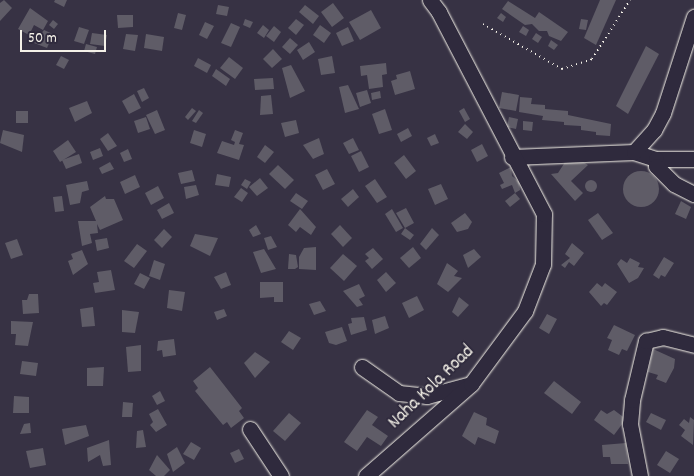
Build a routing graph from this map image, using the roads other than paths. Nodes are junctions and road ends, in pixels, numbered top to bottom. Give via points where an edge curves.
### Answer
1 (430, 0) edge
2 (694, 17) edge
3 (634, 152) junction
4 (512, 157) junction
5 (656, 158) junction
6 (694, 159) edge
7 (694, 194) edge
8 (694, 345) edge
9 (362, 367) dead end
10 (471, 384) junction
11 (250, 428) dead end
12 (281, 476) edge
13 (366, 476) edge
14 (640, 476) edge

1 - 4 street, Naha Kola Road
2 - 3 street via 663,112 654,130
3 - 4 street
3 - 5 street
4 - 10 street, Naha Kola Road via 544,214 544,264 525,311 500,350
5 - 6 street
5 - 7 street via 656,166 674,184
8 - 14 street via 663,338 646,341 632,400 630,424
9 - 10 street via 398,393 426,396
10 - 13 street, Naha Kola Road
11 - 12 street

